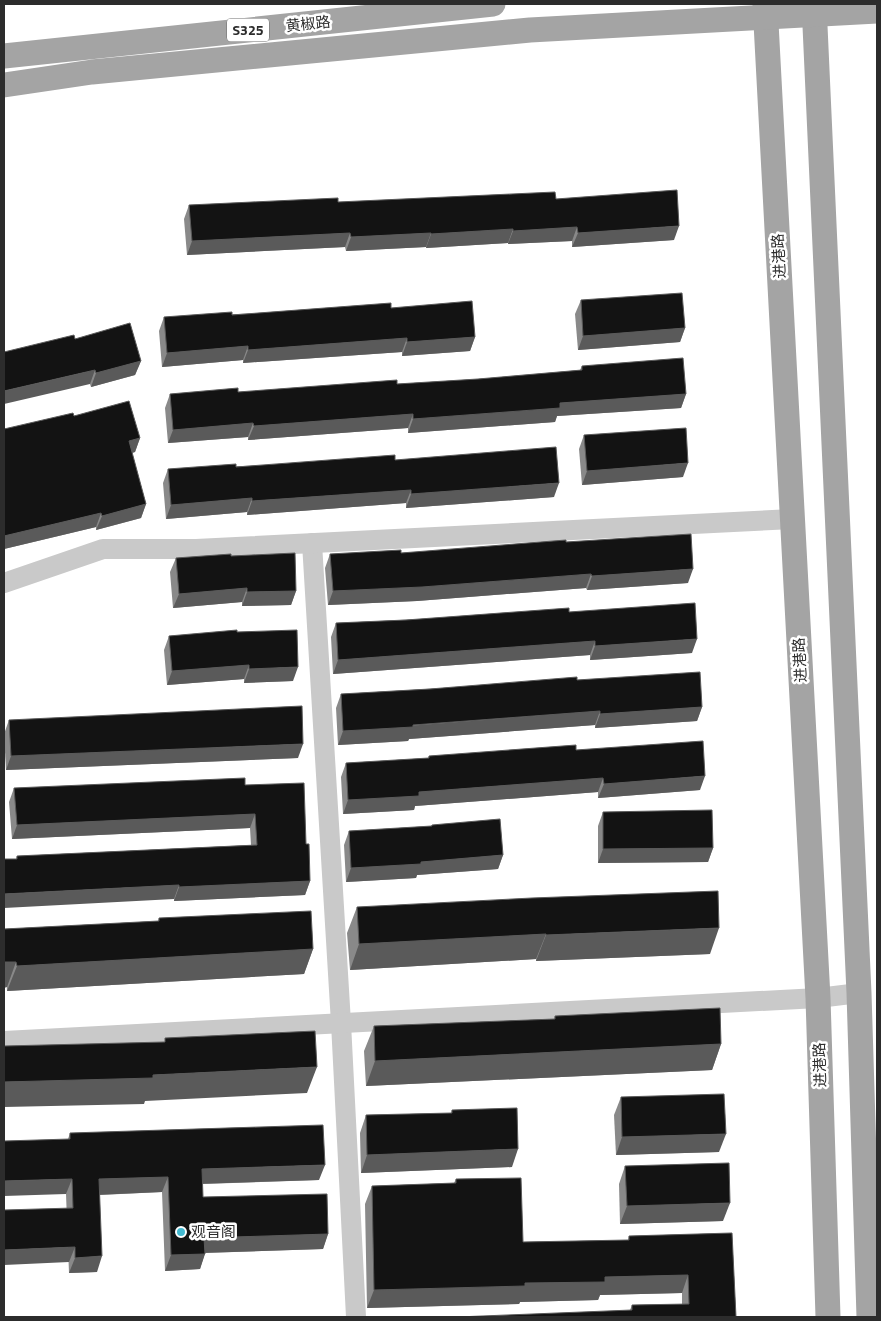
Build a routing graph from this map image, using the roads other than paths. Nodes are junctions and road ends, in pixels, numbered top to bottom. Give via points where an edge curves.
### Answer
1 (493, 4) edge
2 (815, 9) edge
3 (765, 11) edge
4 (877, 12) edge
5 (4, 56) edge
6 (4, 85) edge
7 (793, 519) junction
8 (312, 544) junction
9 (4, 583) edge
10 (859, 993) junction
11 (818, 998) junction
12 (341, 1023) junction
13 (4, 1041) edge
14 (356, 1317) edge
15 (828, 1317) edge
16 (869, 1317) edge

1 - 5 main road, 黄椒路 / S325
2 - 3 main road
2 - 4 main road
2 - 10 main road
3 - 6 main road via 92,72
3 - 7 main road, 进港路
7 - 8 street
7 - 11 main road, 进港路
8 - 9 street via 103,549
8 - 12 street
10 - 11 street
10 - 16 main road
11 - 12 street
11 - 15 main road, 进港路
12 - 13 street
12 - 14 street

